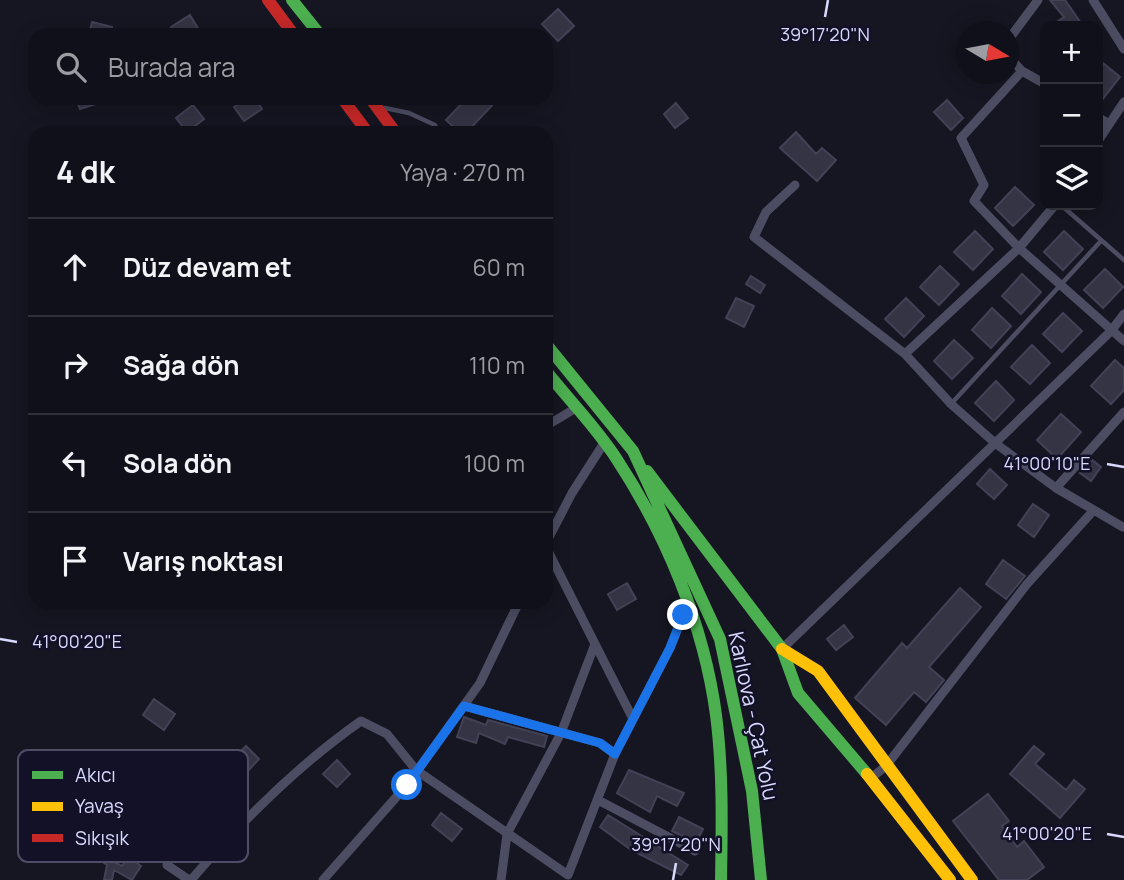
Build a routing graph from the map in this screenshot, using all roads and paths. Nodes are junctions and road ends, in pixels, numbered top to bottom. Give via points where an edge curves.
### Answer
1 (268, 0) edge
2 (292, 0) edge
3 (1038, 0) edge
4 (1093, 0) edge
5 (1019, 26) edge
6 (289, 28) edge
7 (314, 28) edge
8 (1124, 49) edge
9 (1019, 68) edge
10 (1022, 71) junction
11 (1040, 81) edge
12 (1124, 102) edge
13 (347, 105) edge
14 (375, 105) edge
15 (382, 105) edge
16 (1103, 120) edge
17 (1109, 124) junction
18 (363, 126) edge
19 (391, 126) edge
20 (435, 126) edge
21 (1103, 133) edge
22 (796, 185) dead end
23 (1053, 210) edge
24 (1064, 210) edge
25 (1100, 242) junction
26 (1019, 248) junction
27 (1124, 260) edge
28 (1061, 286) junction
29 (1124, 314) edge
30 (1111, 331) junction
31 (1124, 341) edge
32 (553, 353) edge
33 (905, 354) junction
34 (553, 380) edge
35 (951, 404) junction
36 (576, 408) junction
37 (1124, 412) edge
38 (553, 422) edge
39 (604, 443) junction
40 (995, 443) junction
41 (633, 452) junction
42 (1056, 488) junction
43 (1093, 511) junction
44 (1123, 527) edge
45 (553, 531) edge
46 (553, 559) edge
47 (687, 605) junction
48 (516, 609) edge
49 (595, 644) junction
50 (782, 649) junction
51 (464, 706) junction
52 (633, 719) junction
53 (561, 733) junction
54 (615, 754) junction
55 (886, 766) junction
56 (416, 770) junction
57 (871, 778) junction
58 (598, 800) junction
59 (248, 819) edge
60 (507, 835) junction
61 (695, 851) dead end
62 (206, 862) edge
63 (167, 865) dead end
64 (566, 877) edge
65 (190, 880) edge
66 (323, 880) edge
67 (500, 880) edge
68 (721, 880) edge
69 (761, 880) edge
70 (950, 880) edge
71 (972, 880) edge

1 - 6 main road
2 - 7 main road
3 - 5 street
4 - 8 street
9 - 10 street
10 - 11 street
10 - 26 street via 961,138 985,184 974,201
12 - 17 street
13 - 18 main road
14 - 19 main road
15 - 20 lane
16 - 17 street
17 - 21 street
22 - 33 street via 766,212 754,237
23 - 26 street
24 - 25 lane
25 - 27 lane
25 - 28 lane
26 - 28 street
26 - 33 street
28 - 30 street
28 - 35 lane
29 - 30 street
30 - 31 street
30 - 40 street
32 - 41 main road
33 - 35 street
34 - 36 main road, Karlıova - Çat Yolu
35 - 40 street
36 - 38 street
36 - 39 main road, Karlıova - Çat Yolu
37 - 42 street
39 - 45 street
39 - 47 main road, Karlıova - Çat Yolu via 656,530
40 - 42 street
40 - 50 street
41 - 50 main road
41 - 69 main road, Karlıova - Çat Yolu via 720,639 752,791
42 - 43 street
43 - 44 street
43 - 55 street via 1027,584
46 - 49 street
47 - 52 street
47 - 68 main road, Karlıova - Çat Yolu via 701,639 716,714
48 - 51 street via 480,684
49 - 52 street
49 - 53 street
50 - 55 main road via 818,671
50 - 57 main road via 798,693
51 - 53 street
51 - 56 street
52 - 54 street
53 - 54 street via 600,743
53 - 60 street
54 - 58 street
55 - 57 street
55 - 71 main road
56 - 59 street via 387,734 361,721 326,746
56 - 60 street
56 - 66 street
57 - 70 main road
58 - 61 street
58 - 64 street
60 - 64 street
60 - 67 street
62 - 65 street
63 - 65 street

